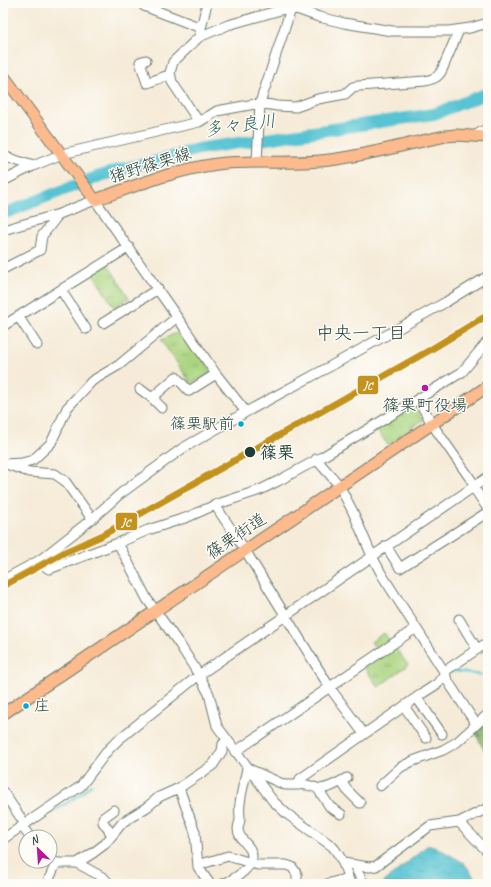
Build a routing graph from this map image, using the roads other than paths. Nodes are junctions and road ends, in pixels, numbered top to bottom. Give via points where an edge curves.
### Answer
1 (144, 3) edge
2 (207, 3) edge
3 (292, 5) edge
4 (488, 23) edge
5 (459, 30) junction
6 (200, 32) junction
7 (146, 60) dead end
8 (171, 76) junction
9 (4, 79) edge
10 (260, 103) junction
11 (199, 122) junction
12 (488, 128) edge
13 (476, 135) junction
14 (488, 137) edge
15 (3, 156) edge
16 (62, 156) junction
17 (257, 160) junction
18 (33, 166) junction
19 (3, 181) edge
20 (94, 199) junction
21 (59, 214) junction
22 (3, 230) edge
23 (129, 247) junction
24 (3, 269) edge
25 (488, 276) edge
26 (158, 289) junction
27 (61, 290) junction
28 (18, 316) junction
29 (177, 317) junction
30 (103, 323) dead end
31 (3, 326) edge
32 (86, 329) dead end
33 (488, 342) edge
34 (37, 345) dead end
35 (216, 374) junction
36 (488, 386) edge
37 (140, 389) dead end
38 (152, 398) junction
39 (418, 400) junction
40 (162, 408) dead end
41 (246, 412) junction
42 (432, 424) junction
43 (316, 459) junction
44 (4, 463) edge
45 (488, 477) edge
46 (340, 485) junction
47 (474, 488) junction
48 (215, 505) junction
49 (488, 509) edge
50 (488, 512) edge
51 (92, 519) junction
52 (118, 543) junction
53 (386, 546) junction
54 (245, 550) junction
55 (372, 556) junction
56 (40, 560) junction
57 (3, 580) edge
58 (156, 611) junction
59 (285, 615) junction
60 (459, 619) dead end
61 (416, 628) junction
62 (488, 642) edge
63 (477, 649) junction
64 (445, 673) junction
65 (199, 675) junction
66 (330, 688) junction
67 (417, 698) junction
68 (404, 706) junction
69 (3, 714) edge
70 (488, 714) edge
71 (476, 724) junction
72 (364, 734) junction
73 (442, 734) dead end
74 (426, 738) dead end
75 (227, 741) junction
76 (235, 752) junction
77 (247, 768) junction
78 (298, 785) junction
79 (380, 786) dead end
80 (179, 788) junction
81 (318, 789) junction
82 (3, 792) edge
83 (360, 803) dead end
84 (488, 808) edge
85 (114, 810) dead end
86 (341, 814) dead end
87 (459, 822) junction
88 (24, 825) junction
89 (24, 829) edge
90 (112, 835) junction
91 (3, 839) edge
92 (488, 852) edge
93 (58, 861) edge
94 (77, 863) junction
95 (343, 863) junction
96 (198, 864) junction
97 (250, 864) junction
98 (358, 866) junction
99 (51, 869) edge
100 (298, 878) dead end
101 (349, 881) edge
102 (47, 884) edge
103 (109, 884) edge
104 (210, 884) edge
105 (223, 884) edge
106 (327, 884) edge
107 (364, 884) edge

1 - 6 street via 144,6
2 - 6 street
3 - 5 street via 338,22 392,31
3 - 6 street
3 - 10 street
4 - 5 street
5 - 10 street via 442,70 433,79 353,87 345,94 318,99 296,107
6 - 8 street via 173,62
7 - 8 street via 140,62 147,83
8 - 11 street via 172,82
9 - 16 main road, 猪野篠栗線
10 - 11 street via 217,111
10 - 17 street
11 - 16 street
12 - 13 street
13 - 14 main road, 猪野篠栗線
13 - 17 main road, 猪野篠栗線 via 446,136 320,161
15 - 18 street
16 - 18 street
16 - 20 main road, 猪野篠栗線
17 - 20 main road, 猪野篠栗線 via 180,171
18 - 19 street
20 - 21 street
20 - 23 street
21 - 22 street
21 - 24 street via 42,236 40,250
23 - 26 street
23 - 27 street
25 - 41 street via 446,302
26 - 29 street
26 - 30 street
27 - 28 street
27 - 32 street
28 - 31 street
28 - 34 street
29 - 35 street
29 - 44 street via 119,365 92,381 67,408 51,443 33,460
33 - 39 street via 462,372
35 - 38 street via 189,391 176,376
35 - 41 street
36 - 42 main road, 篠栗街道
37 - 38 street
38 - 40 street
39 - 42 street
39 - 43 street
41 - 51 street via 183,448 120,494
42 - 46 main road, 篠栗街道
42 - 47 street via 474,484
43 - 46 street
43 - 48 street via 260,490
44 - 51 street via 28,472 55,474 65,481
45 - 47 street
46 - 54 main road, 篠栗街道
46 - 55 street
47 - 49 street
47 - 53 street
48 - 52 street
48 - 54 street
50 - 53 street via 400,568
51 - 56 street
52 - 56 street via 48,569
52 - 58 street via 147,599
53 - 55 street
54 - 58 main road, 篠栗街道
54 - 59 street
55 - 59 street
55 - 61 street
56 - 57 street
58 - 65 street
58 - 69 main road, 篠栗街道
59 - 65 street
59 - 66 street
60 - 63 street
61 - 64 street
61 - 66 street
62 - 63 street
63 - 64 street
64 - 67 street via 437,684
64 - 71 street
65 - 75 street via 209,694 217,726
65 - 88 street via 118,740 81,786
66 - 72 street
66 - 76 street
67 - 68 street
67 - 73 street
68 - 72 street
68 - 74 street
70 - 71 street
71 - 79 street via 457,742 444,750 401,767
72 - 78 street via 300,779
75 - 76 street
75 - 80 street via 213,765
76 - 77 street
77 - 78 street via 285,785
77 - 95 street via 273,801 332,846 339,853
77 - 97 street via 238,829 250,848
78 - 81 street via 311,785
80 - 90 street via 159,797 123,822
80 - 96 street via 195,832
81 - 83 street via 344,779 347,790
81 - 86 street via 330,807
82 - 88 street
84 - 87 street
85 - 90 street via 103,818
87 - 92 street
87 - 98 street via 430,826 376,866
88 - 89 street
88 - 91 street
90 - 94 street via 94,853
93 - 94 street
94 - 103 street via 104,878
95 - 98 street
95 - 101 street
96 - 97 street via 228,856
96 - 104 street
97 - 100 street via 286,865 292,868
97 - 105 street via 232,880
98 - 107 street via 357,871
99 - 102 street
101 - 106 street

